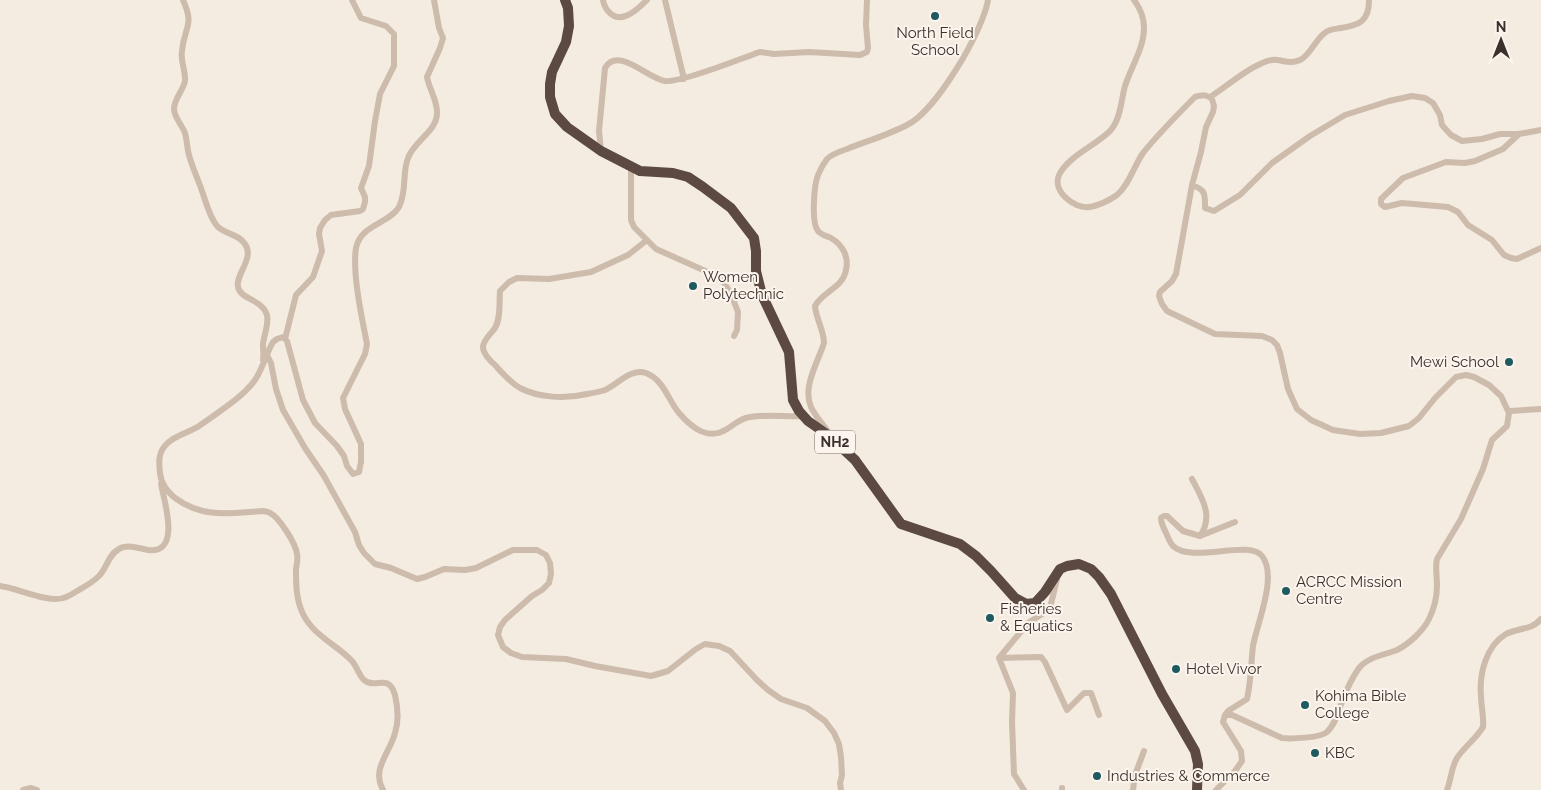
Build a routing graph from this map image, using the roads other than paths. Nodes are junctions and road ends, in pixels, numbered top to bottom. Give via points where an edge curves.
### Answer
1 (184, 0) edge
2 (352, 0) edge
3 (434, 0) edge
4 (565, 0) edge
5 (603, 0) edge
6 (647, 0) edge
7 (665, 0) edge
8 (868, 0) edge
9 (988, 0) edge
10 (1134, 0) edge
11 (1369, 0) edge
12 (684, 79) junction
13 (1210, 97) junction
14 (1541, 130) edge
15 (1519, 134) junction
16 (601, 151) junction
17 (631, 167) junction
18 (1192, 185) junction
19 (647, 240) junction
20 (1541, 248) edge
21 (734, 336) dead end
22 (285, 339) junction
23 (267, 355) junction
24 (263, 364) junction
25 (1541, 409) edge
26 (1509, 413) junction
27 (804, 416) junction
28 (835, 442) junction
29 (160, 478) junction
30 (1192, 479) dead end
31 (1235, 522) dead end
32 (1200, 536) junction
33 (1060, 569) junction
34 (0, 586) edge
35 (1541, 619) edge
36 (999, 658) junction
37 (1099, 715) dead end
38 (1225, 715) junction
39 (1144, 751) dead end
40 (23, 790) edge
41 (37, 790) edge
42 (383, 790) edge
43 (841, 790) edge
44 (1024, 790) edge
45 (1133, 790) edge
46 (1197, 790) edge
47 (1216, 790) edge
48 (1447, 790) edge

1 - 24 street via 189,23 182,51 185,81 175,102 174,113 185,134 190,160 213,220 222,230 241,240 248,250 238,284 240,293 261,305 267,314
2 - 22 street via 361,18 386,26 394,34 394,66 380,94 370,166 361,188 365,197 364,207 360,211 331,215 320,228 322,251 313,277 296,295
3 - 22 street via 443,38 427,77 436,102 436,123 408,157 399,207 361,236 356,248 357,281 367,344 366,354 343,398 345,410 361,444 359,472 353,474 337,446 315,423 303,400 288,340
4 - 16 highway, NH2 via 569,26 566,42 552,72 550,97 554,114
5 - 6 street via 608,12 618,18 631,14
7 - 12 street
8 - 12 street via 867,52 860,55 756,53
9 - 28 street via 982,20 958,68 926,110 910,124 828,157 818,175 814,196 815,224 818,231 840,245 847,265 838,286 822,296 815,306 824,343 808,393 810,407
10 - 13 street via 1143,17 1143,38 1116,121 1111,131 1064,168 1058,182 1061,192 1079,206 1088,207 1119,193 1143,154 1168,124 1195,97
11 - 13 street via 1365,19 1352,26 1326,32 1302,59 1263,62
12 - 16 street via 664,81 624,61 617,59 608,63 599,131
13 - 18 street via 1213,112 1206,127
14 - 15 street
15 - 18 street via 1462,141 1442,125 1434,103 1412,96 1345,115 1272,163 1240,195 1214,211 1206,208 1204,192
15 - 20 street via 1503,149 1475,161 1446,162 1402,178 1381,200 1381,204 1385,207 1402,203 1448,207 1511,258 1517,259
16 - 17 highway, NH2
17 - 19 street via 632,220 634,227
17 - 27 highway, NH2 via 688,177 731,208 749,230 754,238 756,271 762,295 789,352 793,400
18 - 26 street via 1176,274 1158,296 1162,304 1168,311 1215,334 1262,336 1272,340 1280,353 1288,389 1297,408 1311,420 1333,430 1360,434 1409,426 1456,377 1466,375 1489,385 1500,396
19 - 21 street via 656,249 710,273 725,284 738,312
19 - 27 street via 628,254 591,272 549,279 517,278 509,282 500,291 497,324 483,345 486,356 520,388 538,395 580,396 610,387 636,372 645,373 660,383 683,417 703,433 721,432 750,417
22 - 23 street via 282,337 273,342
23 - 24 street
23 - 43 street via 283,410 324,476 364,554 375,564 417,579 444,569 476,568 513,550 537,550 546,555 550,563 549,582 505,620 498,635 502,647 522,656 566,658 600,668 651,676 668,670 705,644 719,646 730,651 768,690 781,699 807,708 825,721 839,744
24 - 29 street via 256,378 240,395 193,430 166,445 158,463
25 - 26 street
26 - 38 street via 1507,426 1492,440 1461,519 1437,559 1437,587 1430,618 1420,632 1398,649 1374,658 1360,668 1329,730 1323,735 1282,738 1232,714
27 - 28 highway, NH2
28 - 33 highway, NH2 via 855,460 901,524 960,544 976,556 1015,598 1026,604 1035,603
29 - 34 street via 170,528 168,540 160,548 120,548 95,580 61,599 48,599
29 - 42 street via 167,491 200,511 218,514 263,511 278,519 297,554 297,597 303,615 323,637 346,654 365,681 386,682 394,692 398,719 395,736 378,773
30 - 32 street via 1206,508 1207,520
31 - 32 street
32 - 38 street via 1183,531 1168,516 1161,518 1173,546 1181,550 1193,553 1254,550 1262,556 1268,570 1265,599 1252,652 1247,699
33 - 36 street via 1050,608 1028,622
33 - 46 highway via 1079,564 1091,569 1111,594 1195,751
35 - 48 street via 1534,625 1508,633 1492,648 1480,679 1483,727 1453,765
36 - 37 street via 1041,656 1067,710 1084,693 1091,693
36 - 44 street via 1013,693 1014,774
38 - 47 street via 1223,722 1241,751 1242,761
39 - 45 street
40 - 41 street

